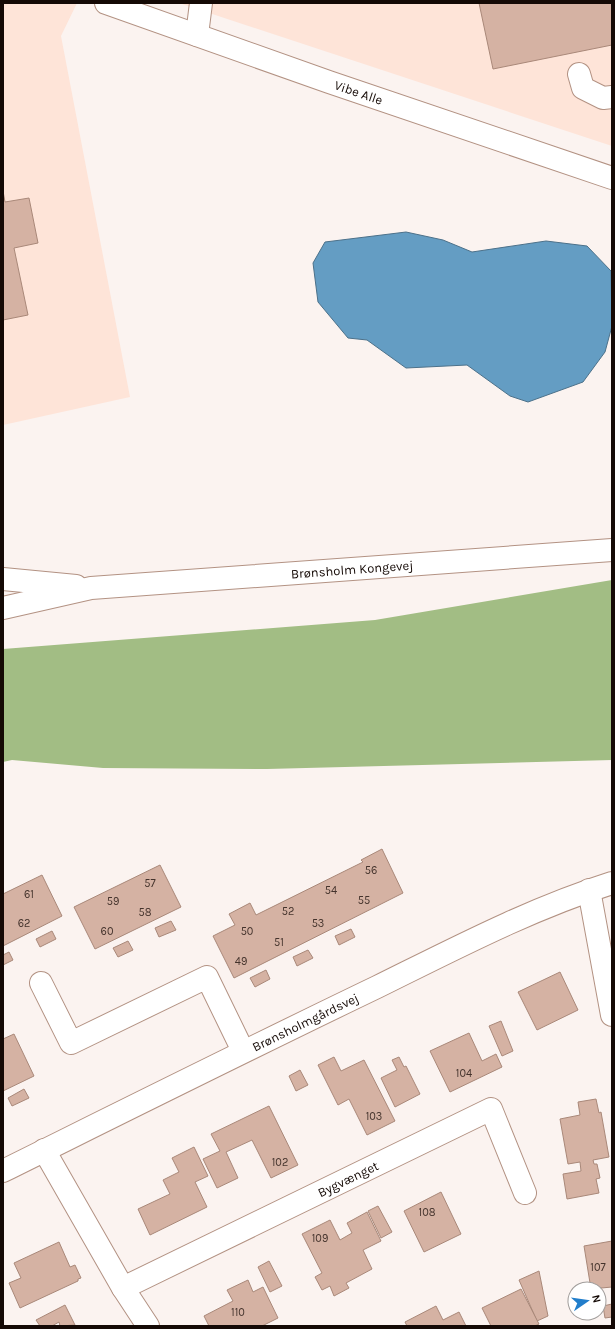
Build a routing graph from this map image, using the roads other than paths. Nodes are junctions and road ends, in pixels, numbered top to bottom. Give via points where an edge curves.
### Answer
1 (106, 3) edge
2 (201, 3) edge
3 (197, 35) junction
4 (579, 74) dead end
5 (612, 97) edge
6 (612, 178) edge
7 (612, 550) edge
8 (3, 579) edge
9 (91, 588) junction
10 (3, 608) edge
11 (612, 883) edge
12 (589, 890) junction
13 (41, 982) dead end
14 (612, 1015) edge
15 (243, 1051) junction
16 (44, 1150) junction
17 (3, 1171) edge
18 (525, 1193) dead end
19 (124, 1288) junction
20 (148, 1326) edge

1 - 3 street, Vibe Alle
2 - 3 street
3 - 6 street, Vibe Alle
4 - 5 street via 583,88 603,98
7 - 9 street, Brønsholm Kongevej
8 - 9 street, Brønsholm Kongevej
9 - 10 street, Brønsholm Kongevej
11 - 12 street, Brønsholmgårdsvej
12 - 14 street
12 - 15 street, Brønsholmgårdsvej via 507,924
13 - 15 street via 71,1043 207,977
15 - 16 street, Brønsholmgårdsvej
16 - 17 street, Brønsholmgårdsvej
16 - 19 street
18 - 19 street, Bygvænget via 491,1109
19 - 20 street

